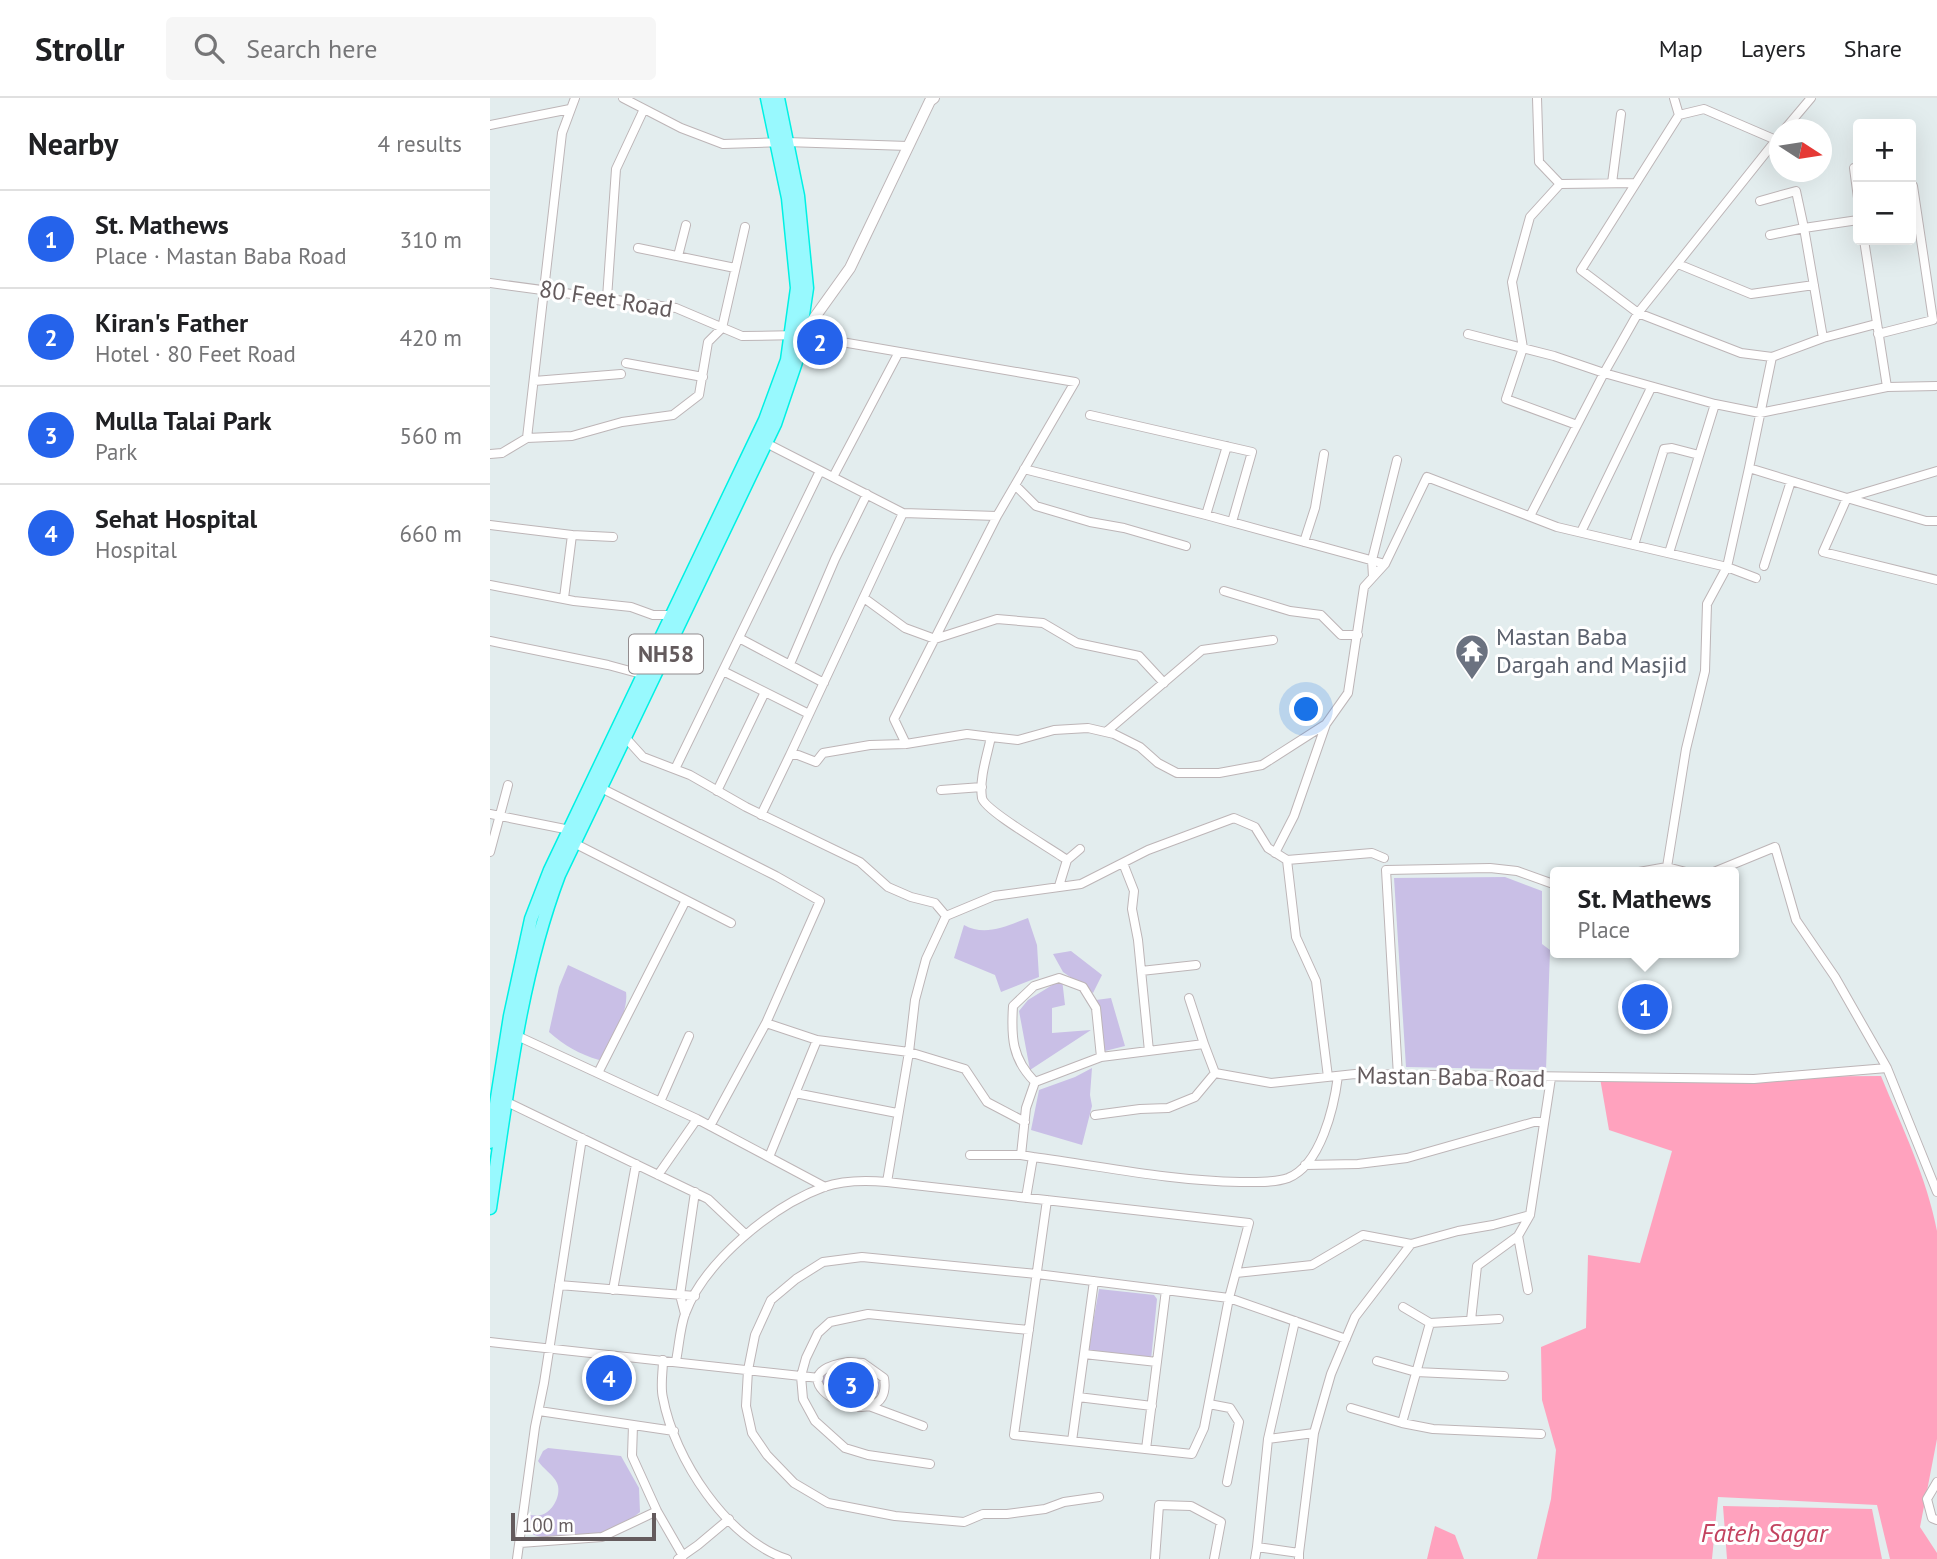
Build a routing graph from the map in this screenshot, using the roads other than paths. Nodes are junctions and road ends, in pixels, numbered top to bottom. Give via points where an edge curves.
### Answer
1 (575, 98) edge
2 (623, 98) edge
3 (767, 98) edge
4 (778, 98) edge
5 (1537, 98) edge
6 (1674, 98) edge
7 (1702, 98) edge
8 (1811, 98) edge
9 (931, 99) edge
10 (636, 101) edge
11 (1802, 102) edge
12 (570, 109) junction
13 (644, 109) junction
14 (1704, 109) junction
15 (1620, 114) dead end
16 (1679, 115) junction
17 (1791, 119) edge
18 (490, 125) edge
19 (1769, 134) edge
20 (781, 142) junction
21 (908, 146) junction
22 (1769, 149) edge
23 (1612, 183) junction
24 (1636, 183) junction
25 (1560, 184) junction
26 (1760, 201) dead end
27 (1916, 206) edge
28 (1853, 221) edge
29 (685, 225) dead end
30 (745, 228) dead end
31 (1804, 228) junction
32 (1770, 235) dead end
33 (1865, 245) edge
34 (638, 248) dead end
35 (678, 256) junction
36 (1678, 264) junction
37 (736, 268) junction
38 (490, 283) edge
39 (1814, 285) junction
40 (544, 289) junction
41 (607, 298) junction
42 (1638, 313) junction
43 (1876, 324) junction
44 (722, 328) junction
45 (1468, 334) dead end
46 (1878, 334) junction
47 (796, 335) junction
48 (1823, 338) junction
49 (1523, 348) junction
50 (900, 352) junction
51 (1772, 357) junction
52 (626, 363) dead end
53 (1604, 373) junction
54 (621, 374) dead end
55 (703, 377) junction
56 (534, 381) junction
57 (1937, 386) edge
58 (1887, 387) junction
59 (1651, 388) junction
60 (1715, 404) junction
61 (1760, 413) junction
62 (1090, 415) dead end
63 (1577, 425) junction
64 (527, 438) junction
65 (766, 443) junction
66 (1227, 446) junction
67 (490, 454) edge
68 (1324, 454) dead end
69 (1699, 455) junction
70 (1397, 460) dead end
71 (1749, 468) junction
72 (1024, 469) junction
73 (820, 471) junction
74 (1937, 471) edge
75 (832, 477) junction
76 (1791, 481) junction
77 (1015, 485) junction
78 (867, 495) junction
79 (1847, 498) junction
80 (903, 513) junction
81 (1206, 514) junction
82 (997, 516) junction
83 (1530, 516) junction
84 (1937, 521) edge
85 (1232, 522) junction
86 (490, 526) edge
87 (1581, 532) junction
88 (572, 535) junction
89 (613, 537) dead end
90 (1304, 542) junction
91 (1634, 545) junction
92 (1186, 546) dead end
93 (1669, 554) junction
94 (1373, 560) junction
95 (1385, 564) junction
96 (1764, 566) dead end
97 (1727, 567) junction
98 (1373, 577) junction
99 (1756, 578) dead end
100 (1937, 580) edge
101 (490, 584) edge
102 (1224, 591) dead end
103 (564, 598) junction
104 (864, 598) junction
105 (674, 615) junction
106 (1358, 635) junction
107 (739, 638) junction
108 (935, 639) junction
109 (490, 640) edge
110 (1273, 640) dead end
111 (790, 664) junction
112 (723, 671) junction
113 (645, 675) junction
114 (824, 683) junction
115 (1164, 683) junction
116 (765, 692) junction
117 (809, 714) junction
118 (1326, 724) junction
119 (1106, 732) junction
120 (621, 734) junction
121 (991, 737) junction
122 (906, 744) junction
123 (790, 755) junction
124 (675, 769) junction
125 (508, 785) dead end
126 (982, 787) junction
127 (601, 788) junction
128 (941, 790) dead end
129 (717, 791) junction
130 (494, 815) edge
131 (761, 815) junction
132 (570, 838) junction
133 (1080, 849) dead end
134 (490, 852) edge
135 (1275, 853) junction
136 (1384, 858) dead end
137 (1067, 860) junction
138 (1287, 860) junction
139 (1123, 863) junction
140 (1667, 867) edge
141 (1726, 867) edge
142 (1550, 883) edge
143 (1059, 886) junction
144 (686, 900) junction
145 (946, 916) junction
146 (732, 923) dead end
147 (1196, 965) dead end
148 (1141, 971) junction
149 (1189, 998) dead end
150 (766, 1023) junction
151 (512, 1034) junction
152 (690, 1036) dead end
153 (817, 1040) junction
154 (1204, 1044) junction
155 (1149, 1051) junction
156 (909, 1052) junction
157 (1101, 1056) junction
158 (1887, 1068) junction
159 (598, 1073) junction
160 (1215, 1073) junction
161 (1333, 1076) junction
162 (1398, 1076) junction
163 (495, 1078) edge
164 (1551, 1078) junction
165 (1035, 1082) junction
166 (795, 1093) junction
167 (507, 1102) junction
168 (660, 1102) junction
169 (897, 1113) junction
170 (1095, 1115) dead end
171 (697, 1119) junction
172 (1025, 1122) junction
173 (1544, 1122) junction
174 (710, 1126) junction
175 (582, 1138) junction
176 (490, 1142) edge
177 (1021, 1154) junction
178 (970, 1155) dead end
179 (769, 1157) junction
180 (1032, 1157) junction
181 (636, 1164) junction
182 (1306, 1166) junction
183 (658, 1174) junction
184 (887, 1182) junction
185 (825, 1186) junction
186 (695, 1192) junction
187 (1937, 1192) edge
188 (1026, 1198) junction
189 (1047, 1200) junction
190 (490, 1208) edge
191 (1530, 1215) junction
192 (745, 1234) junction
193 (1518, 1236) junction
194 (1411, 1244) junction
195 (1236, 1273) junction
196 (1037, 1274) junction
197 (1094, 1281) junction
198 (559, 1285) junction
199 (613, 1290) junction
200 (1166, 1290) junction
201 (1528, 1290) dead end
202 (680, 1295) junction
203 (695, 1296) junction
204 (1230, 1298) junction
205 (1403, 1307) dead end
206 (685, 1314) junction
207 (1499, 1319) dead end
208 (1471, 1320) junction
209 (1294, 1321) junction
210 (1430, 1322) junction
211 (1029, 1330) junction
212 (1346, 1339) junction
213 (490, 1342) edge
214 (549, 1347) junction
215 (1084, 1354) junction
216 (663, 1360) junction
217 (676, 1361) junction
218 (1377, 1361) dead end
219 (1157, 1362) junction
220 (748, 1370) junction
221 (1416, 1372) junction
222 (801, 1376) junction
223 (1504, 1376) dead end
224 (819, 1378) junction
225 (1078, 1397) junction
226 (1209, 1404) junction
227 (869, 1405) junction
228 (1152, 1406) junction
229 (1352, 1408) dead end
230 (539, 1411) junction
231 (1402, 1423) junction
232 (633, 1425) junction
233 (923, 1426) dead end
234 (674, 1431) junction
235 (1314, 1433) junction
236 (1541, 1434) dead end
237 (1268, 1439) junction
238 (1072, 1441) junction
239 (1146, 1449) junction
240 (930, 1464) dead end
241 (1227, 1482) dead end
242 (1937, 1482) edge
243 (1099, 1497) dead end
244 (657, 1511) junction
245 (729, 1519) junction
246 (1937, 1520) edge
247 (520, 1543) junction
248 (1256, 1547) junction
249 (1299, 1556) edge
250 (680, 1557) edge
251 (772, 1557) edge
252 (517, 1559) edge
253 (786, 1559) edge
254 (1155, 1559) edge
255 (1214, 1559) edge
256 (1255, 1559) edge

1 - 12 street
2 - 10 street
3 - 20 highway, NH58
4 - 20 highway, NH58
5 - 25 street via 1539,162
6 - 16 street
7 - 14 street
8 - 11 street
9 - 21 street
10 - 13 street
11 - 17 street
12 - 18 street
12 - 40 street via 562,133
13 - 20 street via 723,144
13 - 41 street via 616,169
14 - 16 street
14 - 19 street
15 - 23 street
16 - 24 street
20 - 21 street
20 - 47 highway, NH58 via 797,288
21 - 47 street via 850,268
22 - 36 street
23 - 24 street
23 - 25 street
24 - 42 street via 1581,270
25 - 49 street via 1530,217 1512,282
26 - 31 street via 1796,191
27 - 46 street via 1933,320
28 - 31 street
29 - 35 street
30 - 37 street
31 - 32 street
31 - 39 street
33 - 43 street
34 - 35 street
35 - 37 street
36 - 39 street via 1751,294
36 - 42 street
37 - 44 street
38 - 40 street, 80 Feet Road
39 - 48 street
40 - 41 street, 80 Feet Road
40 - 56 street
41 - 44 street, 80 Feet Road via 676,308
42 - 51 street via 1741,353
42 - 53 street
43 - 46 street
43 - 48 street
44 - 47 street, 80 Feet Road via 742,336
44 - 55 street via 708,342
45 - 49 street
46 - 58 street
47 - 50 street, 80 Feet Road
47 - 65 highway, NH58 via 796,362
47 - 105 highway, NH58 via 765,420
48 - 51 street
49 - 53 street
49 - 63 street via 1506,399
50 - 72 street, 80 Feet Road via 1076,382
50 - 75 street
51 - 61 street
52 - 55 street
53 - 59 street
53 - 63 street
54 - 56 street
55 - 64 street via 699,395 673,415 622,422 572,436
56 - 64 street
57 - 58 street
58 - 61 street
59 - 60 street
59 - 87 street
60 - 61 street
60 - 69 street
61 - 71 street
62 - 66 street
63 - 83 street
64 - 67 street via 502,453
65 - 73 street
65 - 120 highway, NH58
66 - 81 street
66 - 85 street via 1252,452
68 - 90 street
69 - 91 street via 1664,449
69 - 93 street
70 - 94 street
71 - 76 street
71 - 97 street
72 - 77 street
72 - 81 street
73 - 75 street
73 - 107 street
74 - 79 street
75 - 78 street
76 - 79 street
76 - 96 street
77 - 82 street
77 - 92 street via 1036,506
78 - 80 street
78 - 111 street
79 - 84 street
79 - 100 street via 1823,552
80 - 82 street
80 - 104 street
81 - 85 street
82 - 108 street
83 - 87 street
83 - 95 street via 1427,477
85 - 90 street
86 - 88 street
87 - 91 street
88 - 89 street
88 - 103 street
90 - 94 street
91 - 93 street
93 - 97 street
94 - 95 street
94 - 98 street
95 - 98 street
97 - 99 street
97 - 140 street via 1707,604 1705,671 1686,748
98 - 106 street via 1364,587
101 - 103 street
102 - 106 street via 1290,611 1321,615 1341,635
103 - 105 street
104 - 108 street via 905,628
104 - 114 street
105 - 113 highway, NH58
106 - 118 street via 1348,693
107 - 111 street
107 - 112 street
108 - 115 street via 997,619 1043,623 1077,643 1139,656
108 - 122 street via 894,719
109 - 113 street
110 - 115 street via 1202,650
111 - 114 street
112 - 116 street
112 - 124 street
113 - 120 highway, NH58
114 - 117 street
115 - 119 street
116 - 117 street
116 - 129 street
117 - 123 street
118 - 119 street via 1262,765 1219,773 1177,773 1140,747
118 - 135 street via 1294,816
119 - 121 street via 1088,728 1054,730 1018,740
120 - 124 street via 643,757
120 - 127 highway, NH58
120 - 132 highway, NH58
121 - 122 street via 967,734
121 - 126 street
122 - 123 street via 823,752 816,762
123 - 131 street
124 - 129 street
125 - 130 street
126 - 128 street
126 - 137 street via 983,801 995,813
127 - 132 highway, NH58
127 - 150 street via 820,901
129 - 131 street
130 - 132 street
130 - 134 street
131 - 145 street via 860,862 888,887 935,903
132 - 144 street
132 - 151 highway, NH58 via 550,870 531,919
133 - 137 street
135 - 138 street
135 - 139 street via 1255,827 1234,818
136 - 138 street via 1372,853
137 - 143 street
138 - 161 street via 1296,937 1316,981
139 - 143 street via 1081,884
139 - 148 street via 1133,891
141 - 158 street via 1775,847 1796,920
142 - 162 street via 1490,868 1386,870
143 - 145 street via 994,896
144 - 146 street
144 - 159 street
145 - 156 street via 926,959
147 - 148 street
148 - 155 street
149 - 154 street
150 - 153 street
150 - 174 street
151 - 159 street
151 - 163 highway, NH58
151 - 167 highway, NH58
152 - 168 street
153 - 156 street
153 - 166 street
154 - 155 street
154 - 160 street
155 - 157 street
156 - 169 street
156 - 172 street via 965,1069 988,1102
157 - 165 street
157 - 165 street via 1096,1008 1083,987 1059,978 1034,986 1013,1006 1012,1036 1023,1069
158 - 164 street, Mastan Baba Road via 1754,1079
158 - 187 street
159 - 168 street
160 - 161 street, Mastan Baba Road via 1270,1083
160 - 170 street via 1195,1097 1168,1108
161 - 162 street, Mastan Baba Road
161 - 182 street via 1336,1094 1326,1130
162 - 164 street, Mastan Baba Road
163 - 176 highway, NH58
164 - 173 street
165 - 172 street
166 - 169 street
166 - 179 street
167 - 175 street
167 - 190 highway, NH58
168 - 171 street
169 - 184 street
171 - 174 street
171 - 183 street
172 - 177 street
173 - 182 street via 1407,1158
173 - 191 street
174 - 179 street
175 - 181 street
175 - 198 street
177 - 178 street
177 - 180 street
179 - 185 street
180 - 182 street via 1201,1181 1288,1178
180 - 188 street
181 - 183 street
181 - 199 street
183 - 186 street
184 - 185 street via 861,1180
184 - 188 street
185 - 192 street
186 - 192 street
186 - 202 street
188 - 189 street
189 - 195 street via 1249,1223
189 - 196 street
191 - 193 street
191 - 194 street
192 - 203 street via 710,1269
193 - 201 street
193 - 208 street via 1477,1266
194 - 195 street via 1363,1235 1312,1265
194 - 212 street via 1356,1317
195 - 204 street
196 - 197 street
196 - 211 street
196 - 220 street via 862,1257 823,1262 771,1300 755,1335
197 - 200 street
197 - 215 street
198 - 199 street
198 - 214 street
199 - 202 street
200 - 204 street
200 - 219 street
202 - 203 street
202 - 206 street
203 - 206 street
204 - 209 street
204 - 226 street
205 - 210 street
206 - 217 street
207 - 208 street
208 - 210 street
209 - 212 street
209 - 237 street
210 - 221 street
211 - 222 street via 868,1314 841,1318 818,1333
211 - 238 street via 1014,1435
212 - 235 street
213 - 214 street
214 - 216 street
214 - 230 street
215 - 219 street
215 - 225 street
216 - 217 street
216 - 234 street via 662,1397
217 - 220 street
218 - 221 street
219 - 228 street
220 - 222 street
220 - 243 street via 746,1406 752,1433 794,1483 828,1503 895,1516 964,1522 983,1514 1045,1509
221 - 223 street
221 - 231 street
222 - 224 street
222 - 240 street via 803,1399 815,1421 845,1448
224 - 227 street via 822,1393 834,1401
224 - 227 street via 836,1364 863,1363 873,1368 884,1378 886,1390 880,1400
225 - 228 street
225 - 238 street
226 - 239 street via 1205,1427 1192,1454
226 - 241 street via 1230,1408 1239,1422
227 - 233 street
228 - 239 street
229 - 231 street
230 - 232 street
230 - 247 street
231 - 236 street via 1433,1429
232 - 234 street
232 - 244 street via 632,1456
234 - 245 street via 683,1457 711,1501
235 - 237 street
235 - 249 street
237 - 248 street
238 - 239 street
242 - 246 street via 1927,1499 1932,1518
244 - 247 street via 602,1537
244 - 250 street
245 - 250 street
245 - 251 street
247 - 252 street
248 - 249 street
248 - 256 street
251 - 253 street
254 - 255 street via 1159,1506 1191,1506 1221,1522

